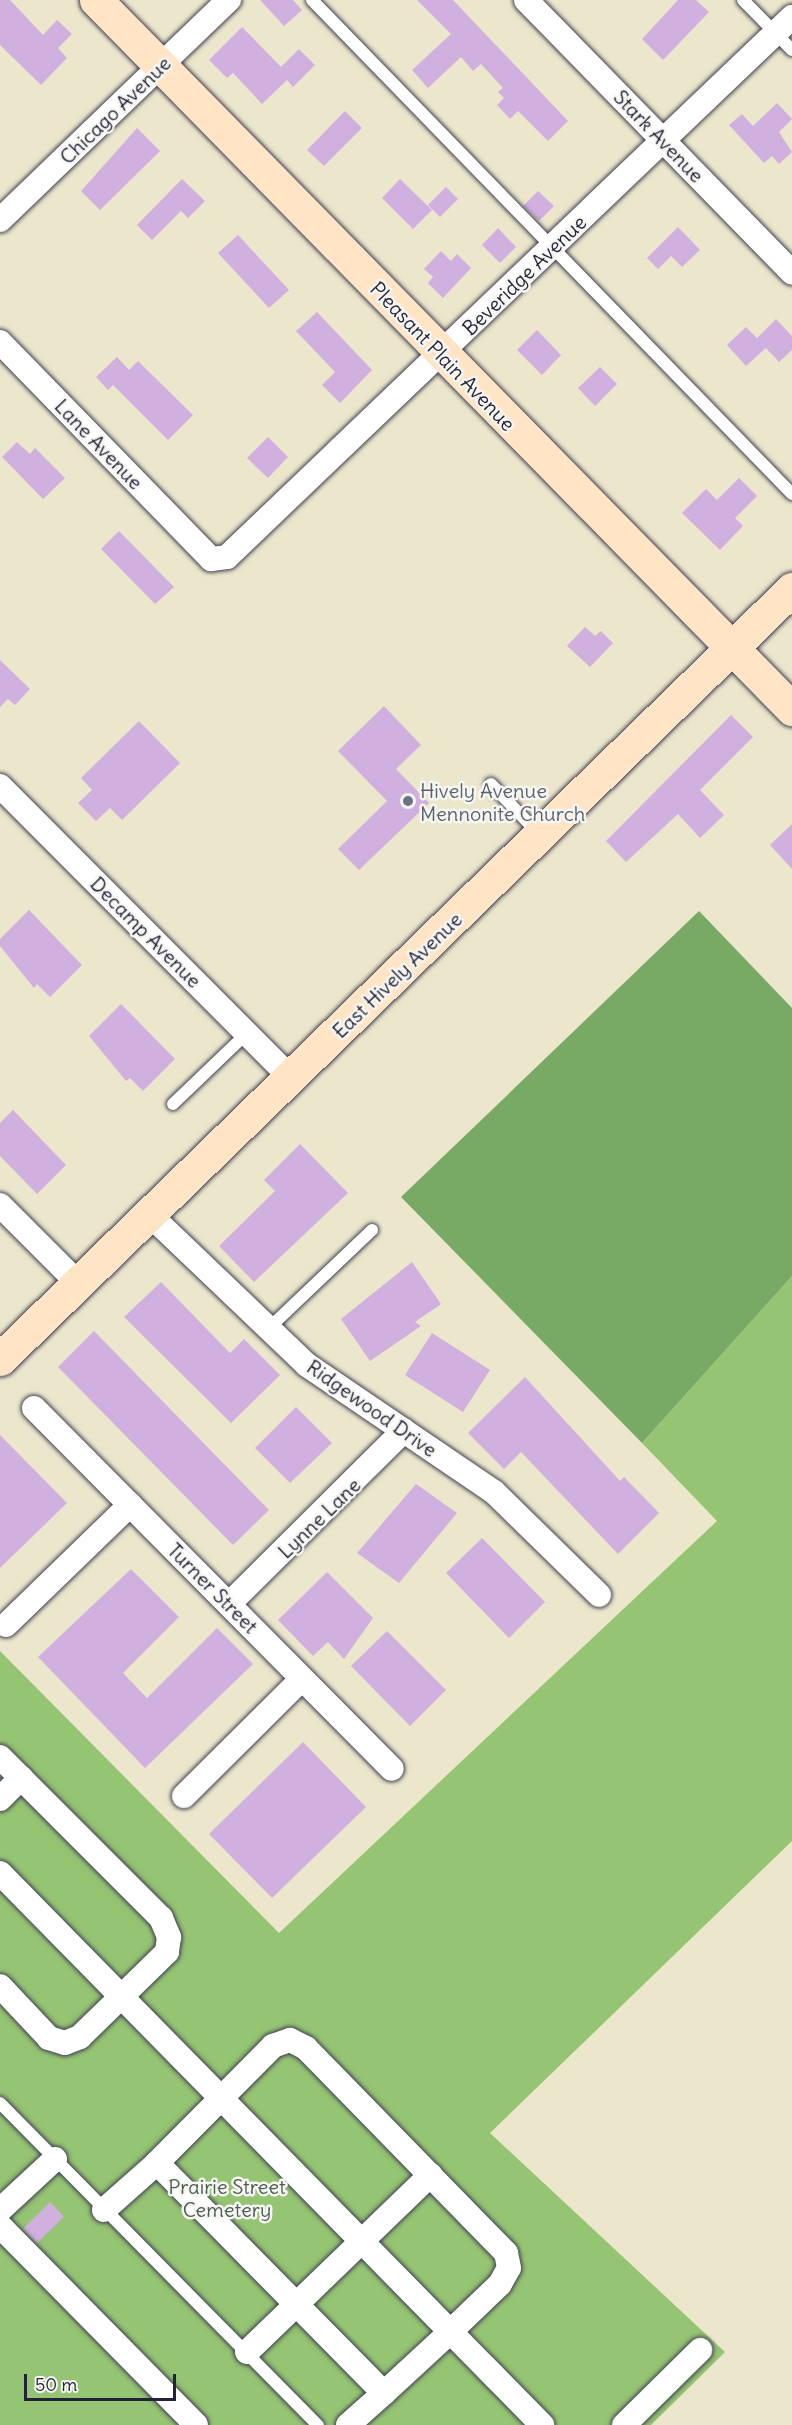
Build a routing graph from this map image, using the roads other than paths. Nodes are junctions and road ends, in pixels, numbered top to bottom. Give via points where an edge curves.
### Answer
1 (96, 0) edge
2 (229, 0) edge
3 (312, 0) edge
4 (526, 0) edge
5 (743, 0) edge
6 (784, 25) edge
7 (792, 50) edge
8 (160, 66) junction
9 (664, 140) junction
10 (0, 220) edge
11 (553, 248) junction
12 (792, 273) edge
13 (0, 342) edge
14 (439, 352) junction
15 (792, 494) edge
16 (198, 547) joint
17 (792, 589) edge
18 (732, 648) junction
19 (792, 709) edge
20 (491, 784) dead end
21 (0, 786) edge
22 (539, 835) junction
23 (247, 1033) junction
24 (291, 1078) junction
25 (173, 1104) dead end
26 (0, 1205) edge
27 (150, 1215) junction
28 (372, 1230) dead end
29 (79, 1284) junction
30 (267, 1330) junction
31 (0, 1359) edge
32 (34, 1408) dead end
33 (404, 1430) junction
34 (129, 1505) junction
35 (599, 1595) dead end
36 (230, 1603) junction
37 (6, 1625) dead end
38 (302, 1678) junction
39 (0, 1757) edge
40 (392, 1769) dead end
41 (21, 1778) junction
42 (184, 1796) dead end
43 (0, 1799) edge
44 (0, 1873) edge
45 (0, 1986) edge
46 (123, 1996) junction
47 (222, 2100) junction
48 (0, 2103) edge
49 (55, 2159) junction
50 (157, 2163) junction
51 (430, 2175) junction
52 (0, 2210) edge
53 (104, 2210) junction
54 (0, 2226) edge
55 (363, 2243) junction
56 (299, 2304) junction
57 (450, 2332) junction
58 (700, 2350) dead end
59 (247, 2352) junction
60 (384, 2393) junction
61 (196, 2425) edge
62 (318, 2425) edge
63 (348, 2425) edge
64 (542, 2425) edge
65 (624, 2425) edge

1 - 8 street, Pleasant Plain Avenue
2 - 8 street, Chicago Avenue
3 - 11 lane
4 - 9 street, Stark Avenue
5 - 6 lane
6 - 7 lane
6 - 9 street, Beveridge Avenue
8 - 10 street, Chicago Avenue
8 - 14 street, Pleasant Plain Avenue
9 - 11 street, Beveridge Avenue
9 - 12 street, Stark Avenue
11 - 14 street, Beveridge Avenue
11 - 15 lane
13 - 16 street, Lane Avenue
14 - 16 street, Beveridge Avenue via 239,550 211,559
14 - 18 street, Pleasant Plain Avenue
17 - 18 street, East Hively Avenue
18 - 19 street, Pleasant Plain Avenue
18 - 22 street, East Hively Avenue
20 - 22 lane
21 - 23 street, Decamp Avenue
22 - 24 street, East Hively Avenue
23 - 24 street, Decamp Avenue
23 - 25 lane
24 - 27 street, East Hively Avenue
26 - 29 street
27 - 29 street, East Hively Avenue
27 - 30 street, Ridgewood Drive
28 - 30 lane
29 - 31 street, East Hively Avenue
30 - 33 street, Ridgewood Drive via 307,1365
32 - 34 street, Turner Street
33 - 35 street, Ridgewood Drive via 494,1492
33 - 36 street, Lynne Lane
34 - 36 street, Turner Street
34 - 37 street
36 - 38 street, Turner Street
38 - 40 street, Turner Street
38 - 42 street
39 - 41 street
41 - 43 street
41 - 46 street via 161,1918 167,1952
44 - 46 street
45 - 46 street via 49,2038 65,2043 80,2037
46 - 47 street
47 - 50 street
47 - 51 street via 273,2046 290,2040 306,2048
47 - 55 street
48 - 49 lane
49 - 52 street
49 - 53 lane
50 - 53 street
50 - 56 street
51 - 55 street
51 - 57 street via 506,2253 509,2268 500,2284
53 - 59 lane
54 - 61 street
55 - 56 street
55 - 57 street
56 - 59 street
56 - 60 street
57 - 60 street
57 - 64 street
58 - 65 street
59 - 62 lane
60 - 63 street

